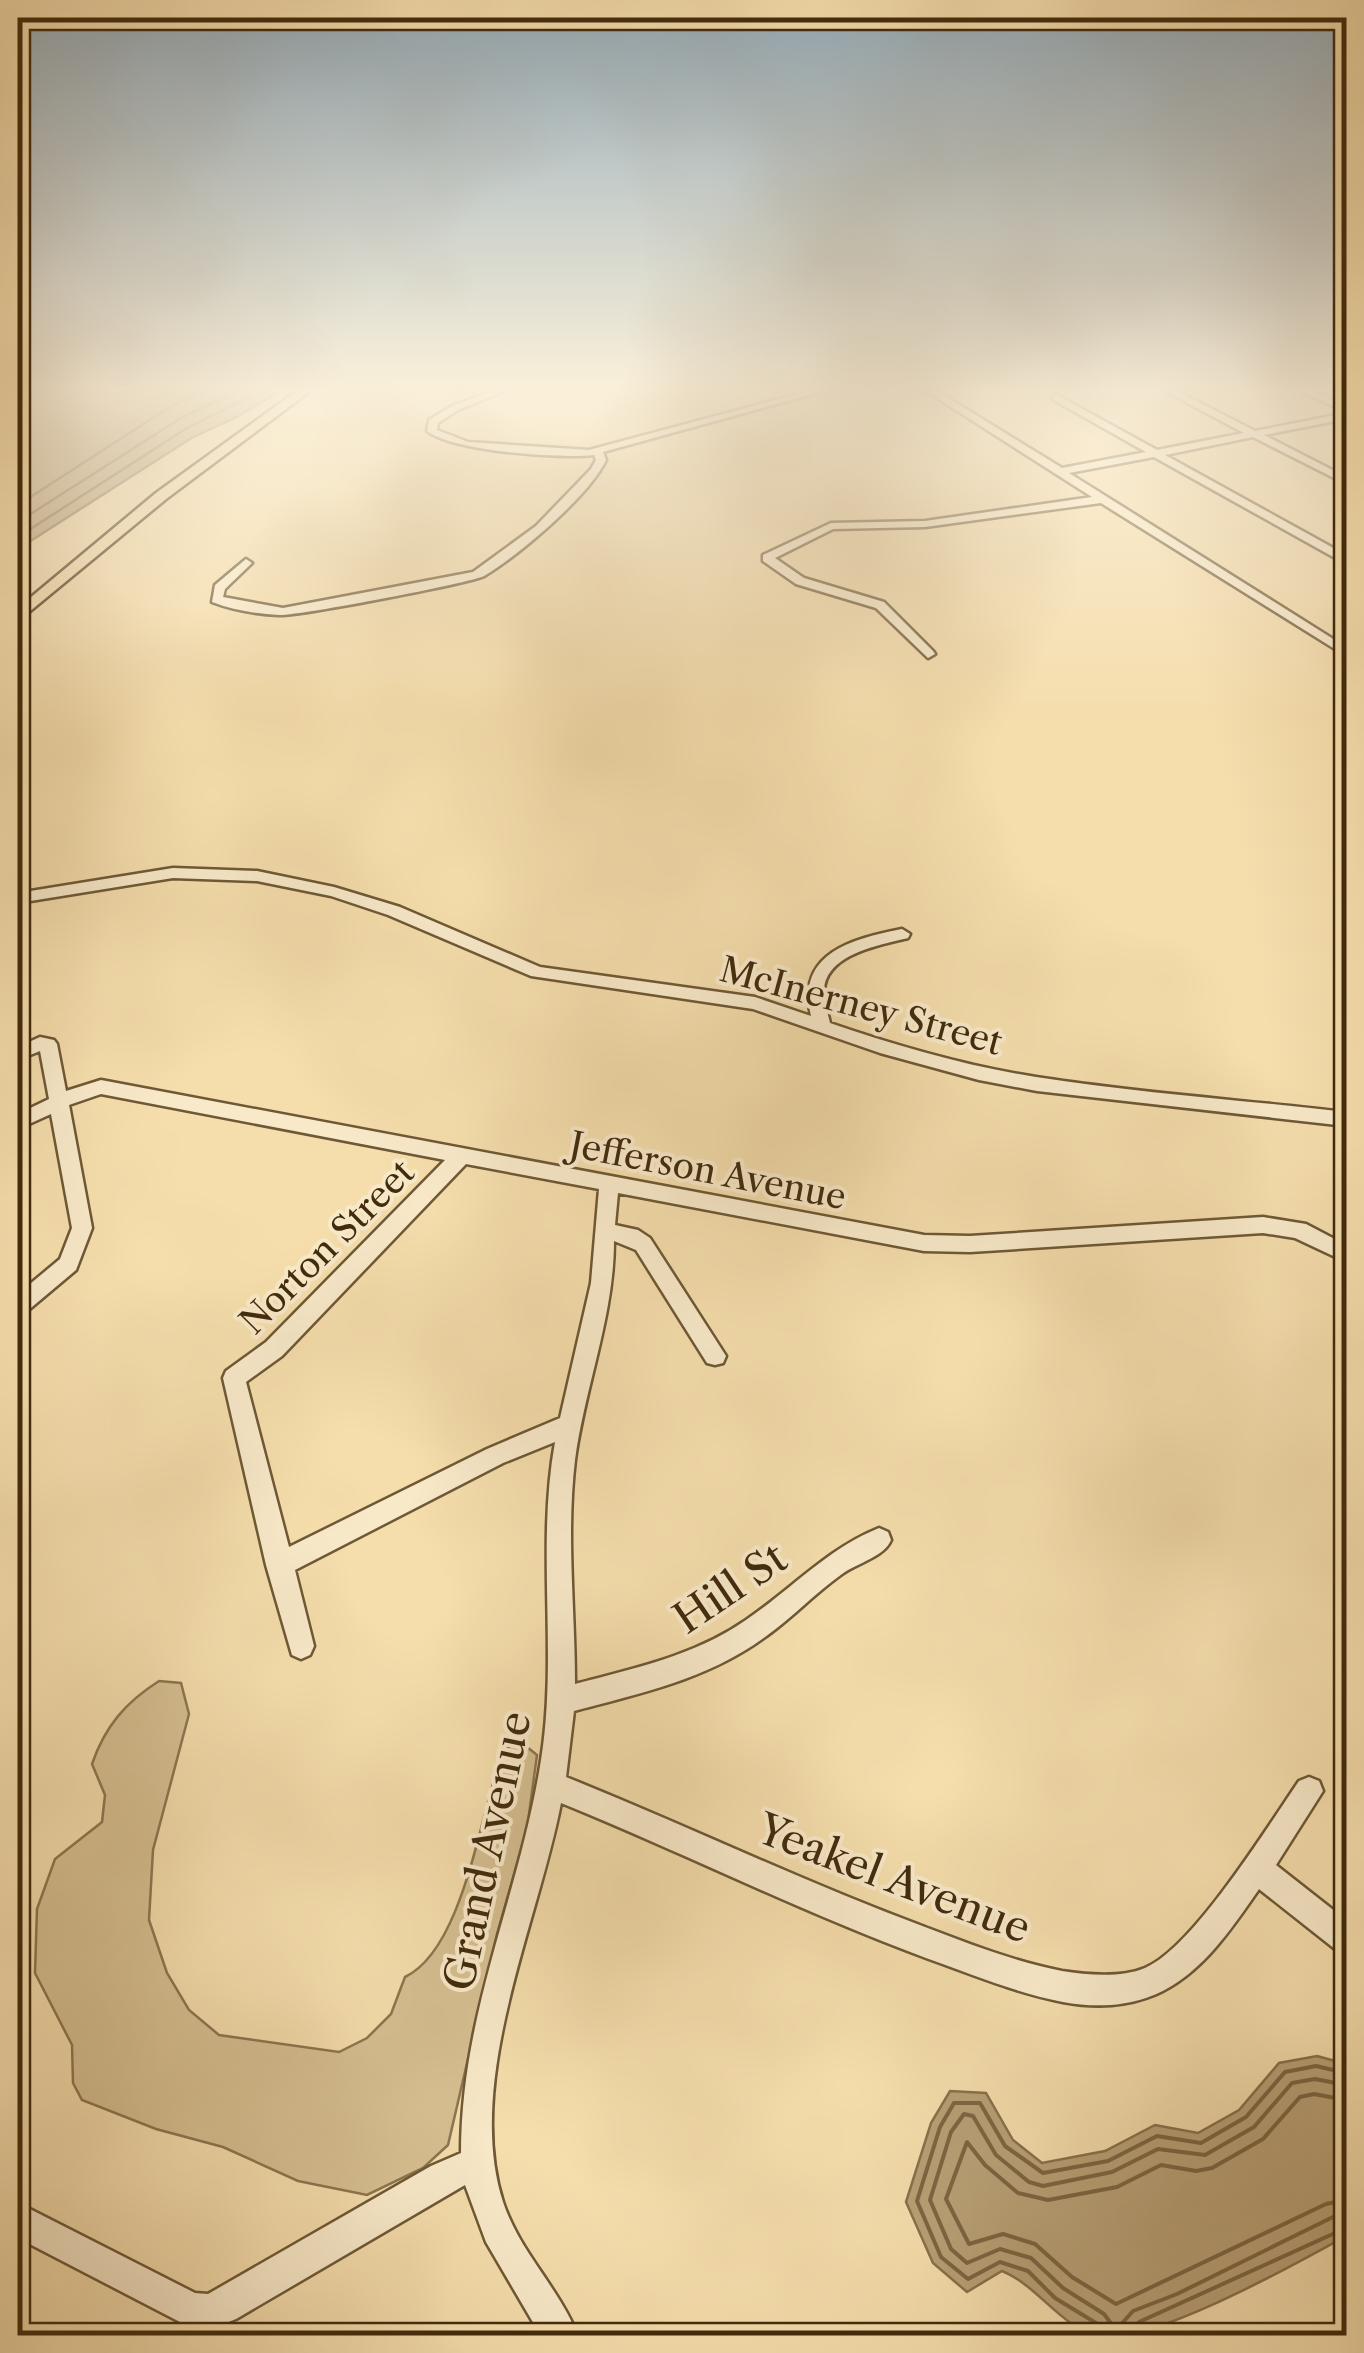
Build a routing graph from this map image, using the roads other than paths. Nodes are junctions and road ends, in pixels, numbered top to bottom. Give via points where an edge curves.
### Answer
1 (155, 501) edge
2 (566, 501) edge
3 (1091, 501) edge
4 (1107, 501) edge
5 (1240, 501) edge
6 (1346, 546) edge
7 (1328, 550) junction
8 (1346, 560) edge
9 (246, 564) dead end
10 (18, 616) edge
11 (1346, 652) edge
12 (928, 654) dead end
13 (18, 898) edge
14 (902, 934) dead end
15 (822, 1027) junction
16 (18, 1054) edge
17 (60, 1101) junction
18 (1346, 1119) edge
19 (18, 1122) edge
20 (460, 1157) junction
21 (610, 1186) junction
22 (606, 1232) junction
23 (1346, 1254) edge
24 (18, 1306) edge
25 (715, 1356) dead end
26 (569, 1426) junction
27 (879, 1540) dead end
28 (279, 1566) junction
29 (301, 1646) dead end
30 (560, 1702) junction
31 (550, 1785) junction
32 (1309, 1791) dead end
33 (1256, 1868) junction
34 (1346, 1938) edge
35 (478, 2162) junction
36 (18, 2220) edge
37 (562, 2336) edge

1 - 10 main road
2 - 9 street via 518,546 468,577 276,613 216,598
3 - 12 street via 925,524 831,526 768,558 800,581 880,605
4 - 11 street
5 - 7 street
6 - 7 street
7 - 8 street
13 - 15 street, McInerney Street via 174,873 257,876 394,911 537,972 755,1004
14 - 15 street via 857,948 820,972 814,990
15 - 18 street, McInerney Street via 1017,1081
16 - 17 street via 48,1044
17 - 19 street, Jefferson Avenue
17 - 20 street, Jefferson Avenue via 101,1087
17 - 24 street via 81,1206 80,1243 69,1264
20 - 21 street, Jefferson Avenue
20 - 28 street, Norton Street via 274,1349 234,1378
21 - 22 street, Grand Avenue
21 - 23 street, Jefferson Avenue via 924,1242 1263,1225 1299,1230
22 - 25 street via 642,1244
22 - 26 street, Grand Avenue via 594,1327
26 - 28 street
26 - 30 street, Grand Avenue via 559,1511
27 - 30 street, Hill St via 715,1654
28 - 29 street
30 - 31 street, Grand Avenue
31 - 33 street, Yeakel Avenue via 880,1927 1080,1989 1138,1986 1162,1976
31 - 35 street, Grand Avenue via 480,2074
32 - 33 street, Yeakel Avenue
33 - 34 street
35 - 36 street via 208,2312 170,2300
35 - 37 street, Grand Avenue via 482,2202

